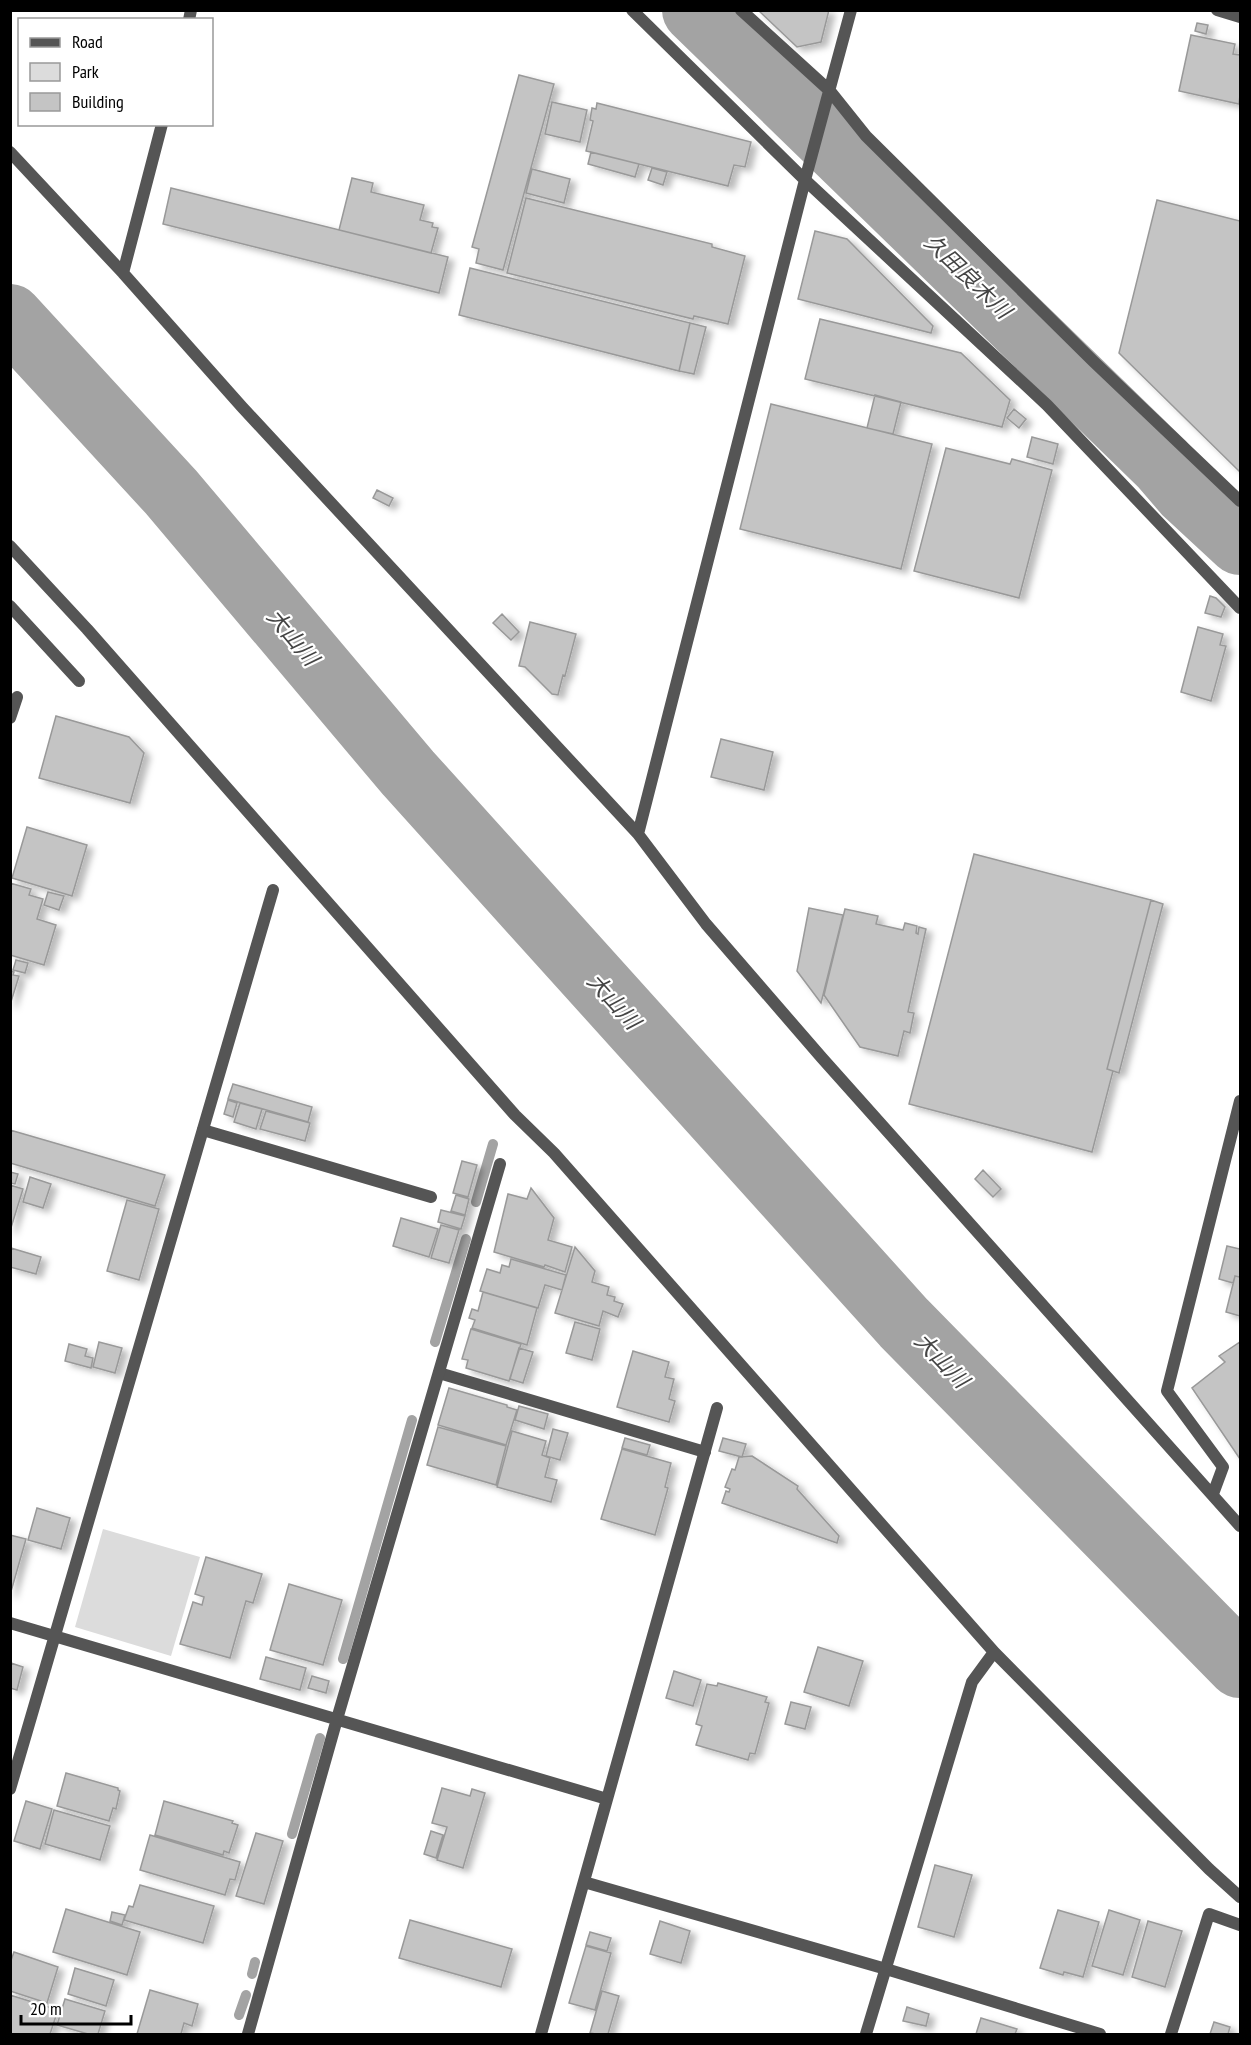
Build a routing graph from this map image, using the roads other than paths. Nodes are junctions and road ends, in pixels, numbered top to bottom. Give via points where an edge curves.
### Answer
1 (632, 10) edge
2 (741, 10) edge
3 (851, 10) edge
4 (1217, 10) edge
5 (1240, 17) edge
6 (829, 92) junction
7 (161, 126) edge
8 (10, 152) edge
9 (806, 179) junction
10 (123, 273) junction
11 (1240, 501) edge
12 (10, 546) edge
13 (10, 606) edge
14 (1240, 608) edge
15 (79, 681) dead end
16 (17, 697) dead end
17 (10, 718) edge
18 (638, 834) junction
19 (273, 890) dead end
20 (1240, 1101) edge
21 (203, 1130) junction
22 (500, 1164) dead end
23 (431, 1197) dead end
24 (439, 1373) junction
25 (717, 1408) dead end
26 (705, 1452) junction
27 (1213, 1494) junction
28 (1240, 1526) edge
29 (10, 1623) edge
30 (55, 1636) junction
31 (994, 1652) junction
32 (337, 1719) junction
33 (10, 1789) edge
34 (608, 1799) junction
35 (584, 1882) junction
36 (1240, 1897) edge
37 (1240, 1925) edge
38 (886, 1969) junction
39 (248, 2034) edge
40 (541, 2034) edge
41 (866, 2034) edge
42 (1101, 2034) edge
43 (1171, 2034) edge

1 - 9 street
2 - 6 street
3 - 6 street
4 - 5 street
6 - 9 street
6 - 11 street via 891,161
7 - 10 street
8 - 10 street
9 - 14 street via 1047,405
9 - 18 street
10 - 18 street
12 - 31 street via 87,628
13 - 15 street
16 - 17 street
18 - 27 street via 706,924 814,1049
19 - 21 street
20 - 27 street via 1167,1391 1222,1467
21 - 23 street
21 - 30 street
22 - 24 street
24 - 26 street
24 - 32 street
25 - 26 street
26 - 34 street
27 - 28 street
29 - 30 street
30 - 32 street
30 - 33 street
31 - 36 street
31 - 38 street via 972,1682
32 - 34 street
32 - 39 street
34 - 35 street
35 - 38 street
35 - 40 street
37 - 43 street via 1209,1914
38 - 41 street
38 - 42 street

